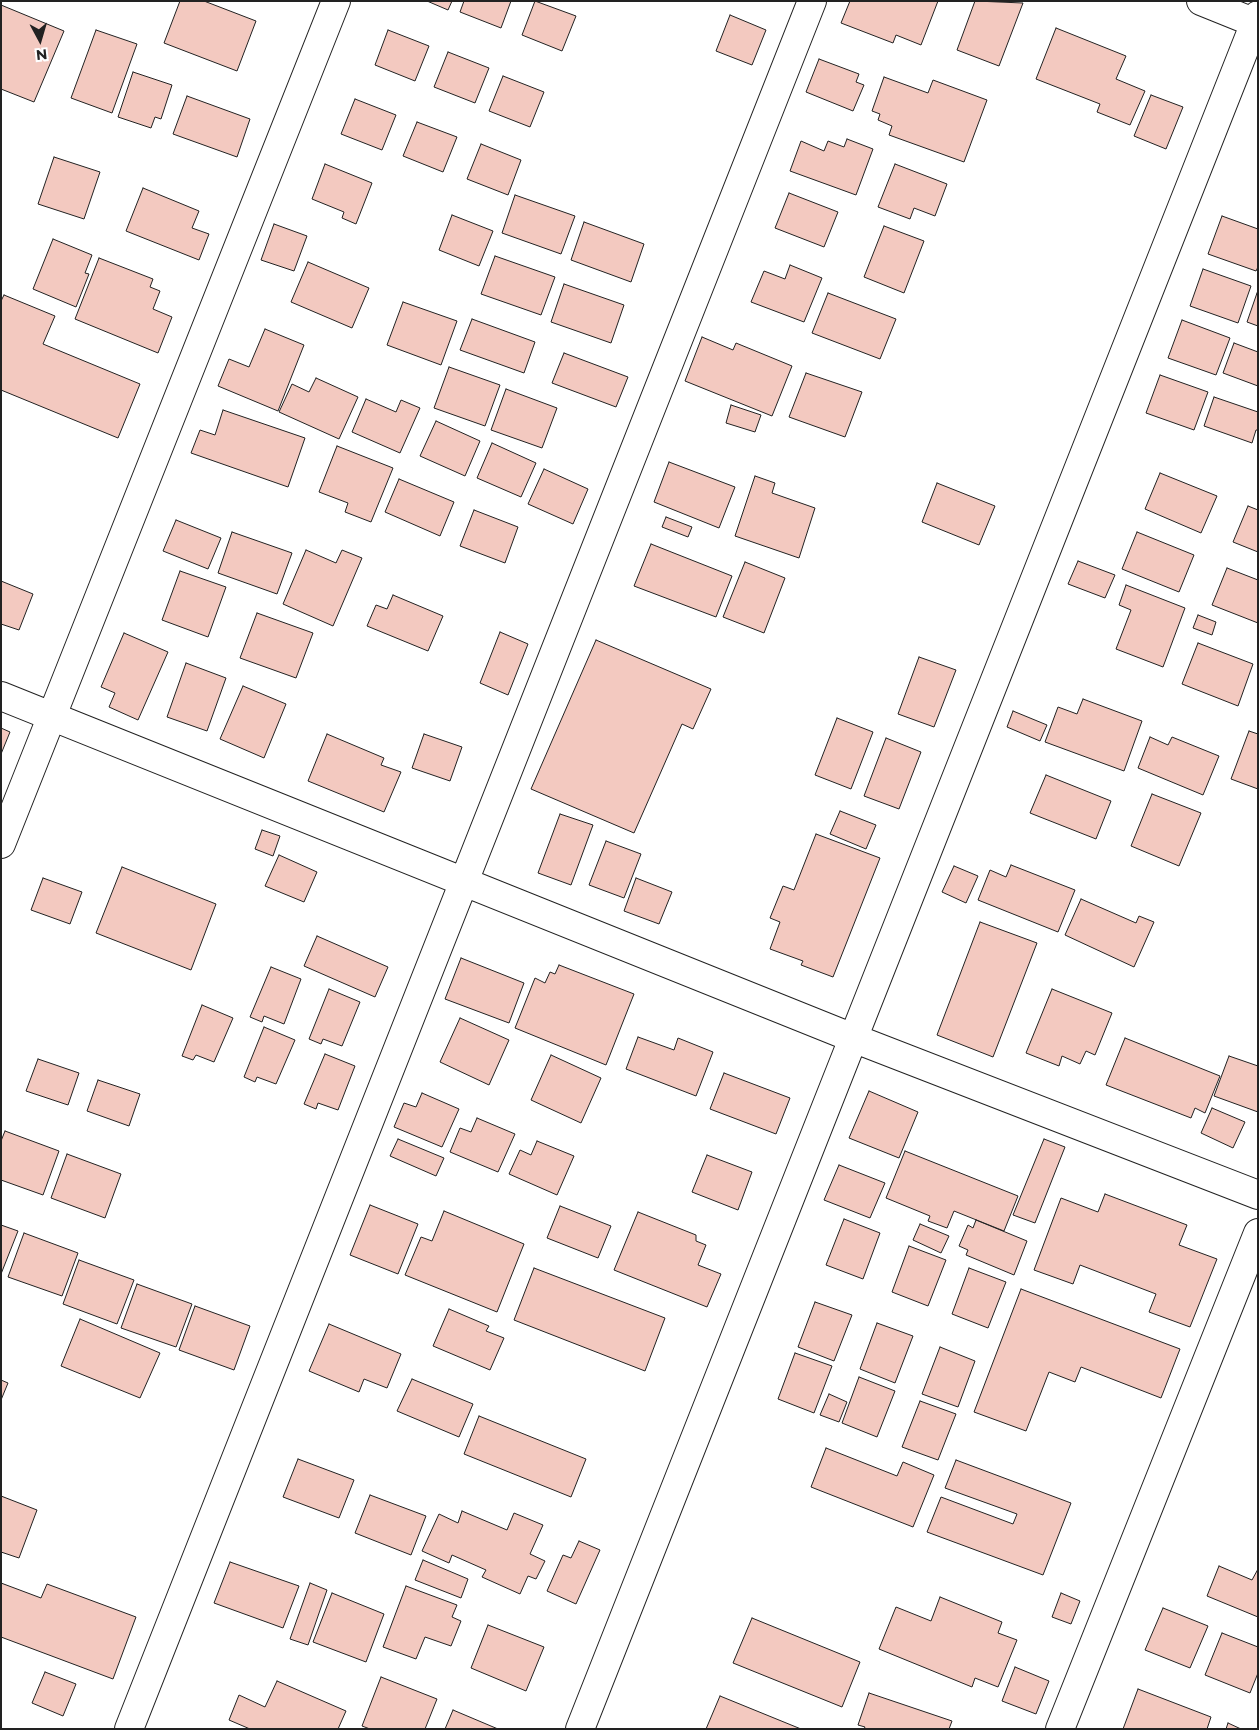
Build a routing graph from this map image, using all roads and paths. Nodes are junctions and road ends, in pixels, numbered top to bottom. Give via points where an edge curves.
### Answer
1 (336, 1) edge
2 (812, 1) edge
3 (1201, 1) edge
4 (1257, 20) edge
5 (1, 696) edge
6 (53, 716) junction
7 (1, 844) edge
8 (464, 881) junction
9 (853, 1038) junction
10 (1258, 1195) edge
11 (1258, 1233) edge
12 (129, 1729) edge
13 (580, 1729) edge
14 (1060, 1729) edge

1 - 6 street
2 - 8 street
3 - 4 street
4 - 9 street
5 - 6 street
6 - 7 street
6 - 8 street
8 - 9 street
8 - 12 street
9 - 10 street
9 - 13 street
11 - 14 street

